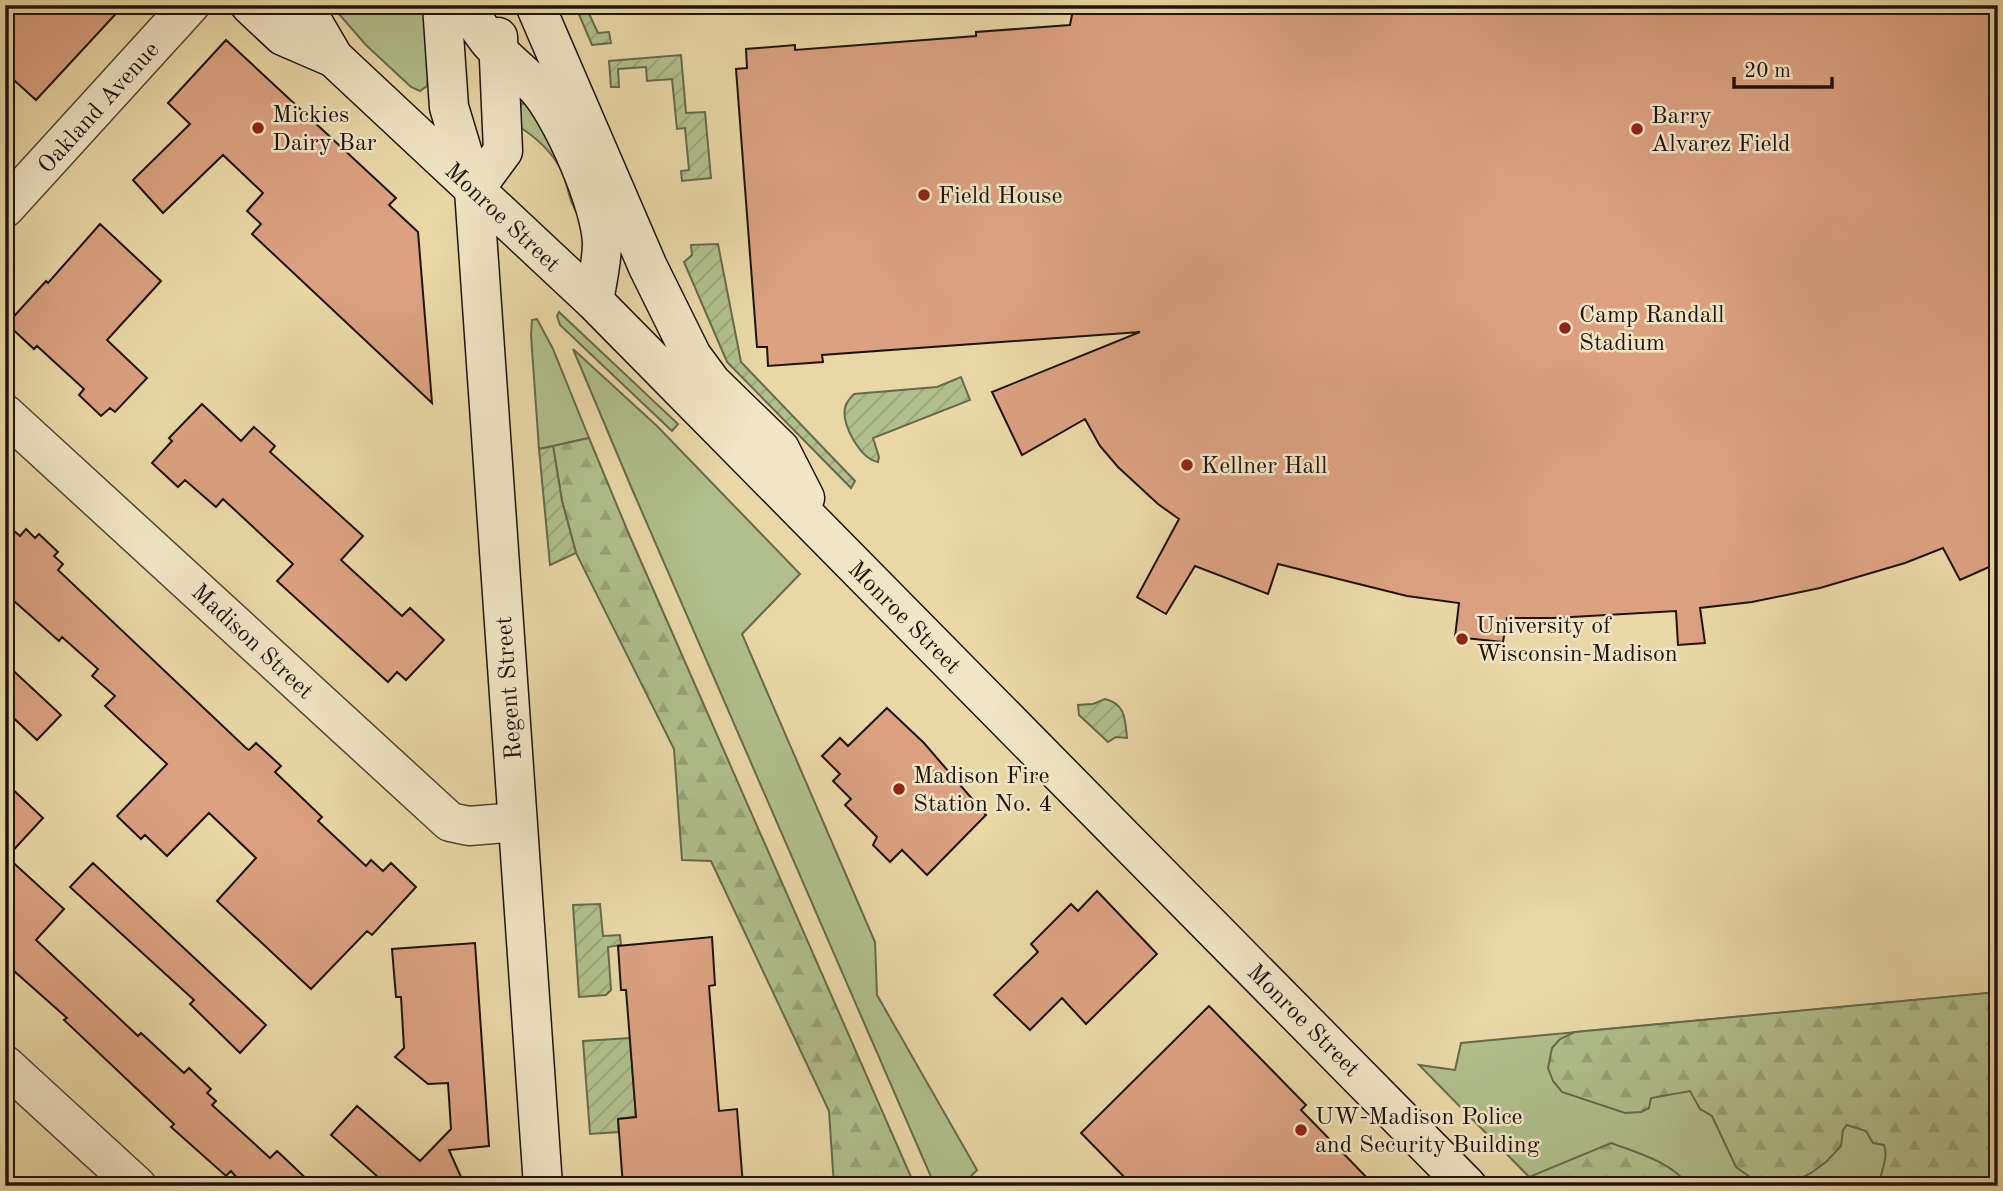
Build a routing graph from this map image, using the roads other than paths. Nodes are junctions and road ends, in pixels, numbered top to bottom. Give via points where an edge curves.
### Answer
1 (190, 5) edge
2 (250, 5) edge
3 (303, 5) edge
4 (442, 5) edge
5 (471, 5) edge
6 (495, 5) edge
7 (535, 5) edge
8 (500, 52) junction
9 (334, 58) junction
10 (474, 190) junction
11 (5, 208) edge
12 (594, 301) junction
13 (5, 414) edge
14 (826, 536) junction
15 (517, 822) junction
16 (5, 1065) edge
17 (136, 1186) edge
18 (543, 1186) edge
19 (1467, 1186) edge

1 - 11 main road, Oakland Avenue
2 - 9 main road, Monroe Street via 283,36
3 - 9 main road, Monroe Street
4 - 10 main road, Regent Street via 449,107
5 - 8 main road via 476,24
6 - 8 main road
7 - 14 main road via 648,267 692,356 712,383 779,449
8 - 10 main road via 503,151
8 - 12 main road via 550,104 581,170 601,228
9 - 10 main road, Monroe Street
10 - 12 main road, Monroe Street
10 - 15 main road, Regent Street
12 - 14 main road, Monroe Street
13 - 15 main road, Madison Street via 450,822 469,826
14 - 19 main road, Monroe Street
15 - 18 main road, Regent Street
16 - 17 main road

